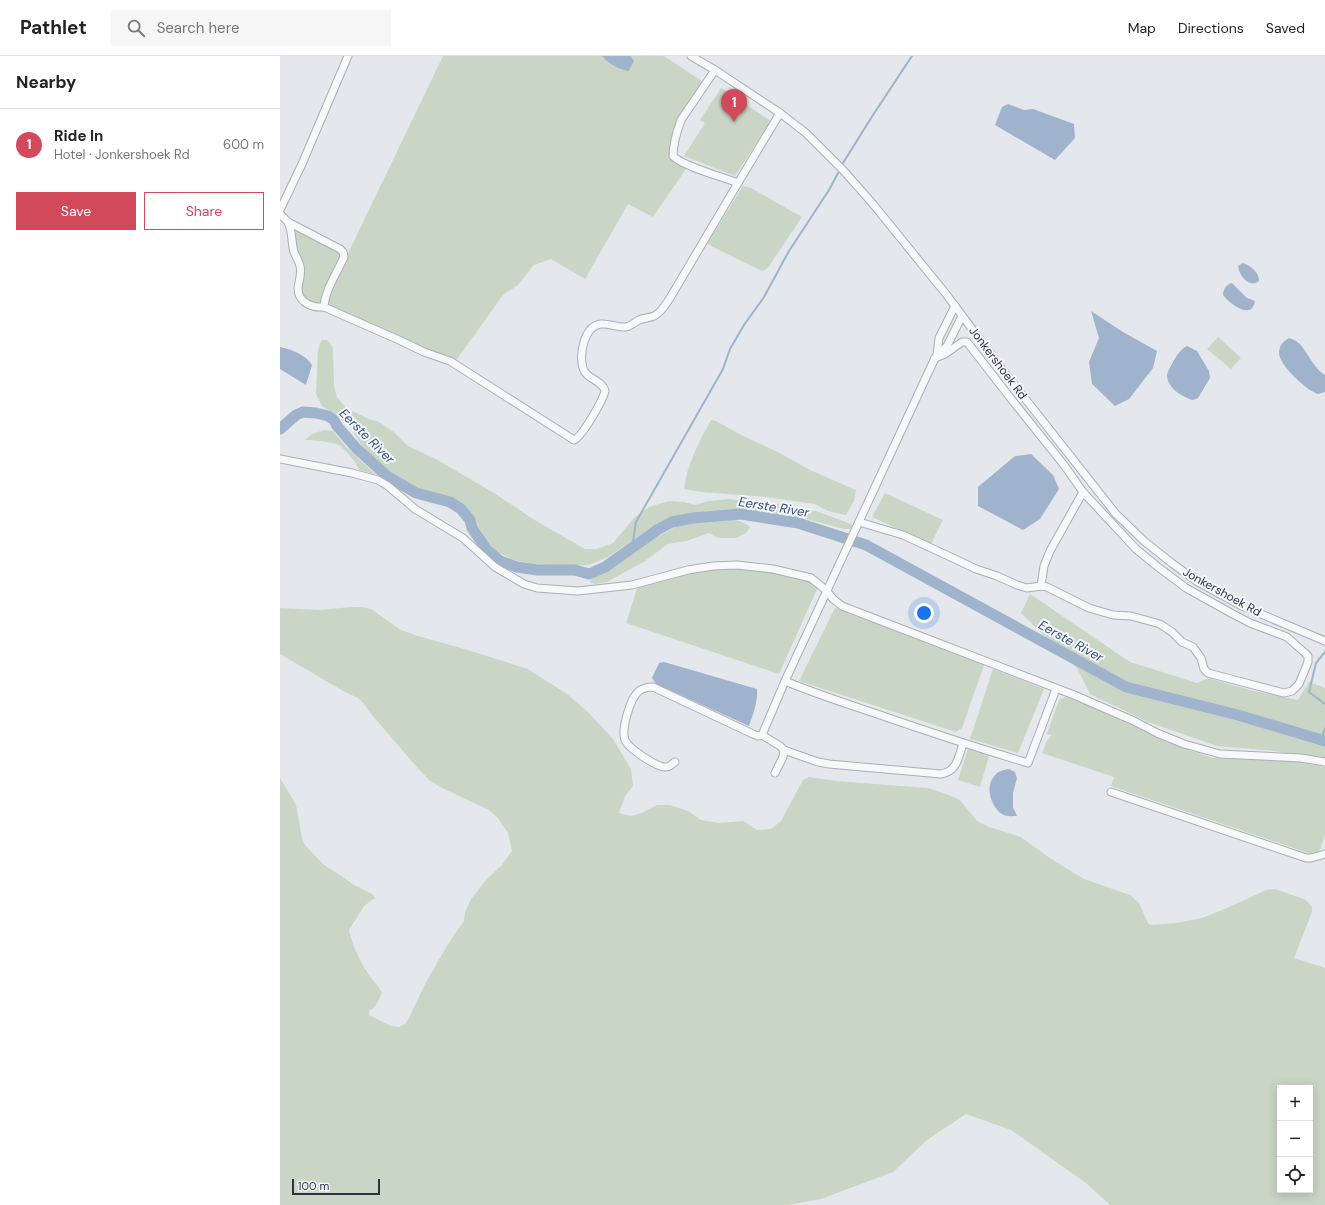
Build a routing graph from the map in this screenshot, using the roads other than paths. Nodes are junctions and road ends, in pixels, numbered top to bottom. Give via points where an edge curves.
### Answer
1 (348, 56) edge
2 (691, 56) edge
3 (715, 70) junction
4 (780, 113) junction
5 (738, 183) junction
6 (280, 210) edge
7 (280, 214) edge
8 (288, 222) junction
9 (955, 306) junction
10 (324, 307) junction
11 (962, 316) junction
12 (936, 357) junction
13 (280, 459) edge
14 (1083, 492) junction
15 (860, 522) junction
16 (1041, 586) junction
17 (827, 590) junction
18 (1325, 641) edge
19 (785, 681) junction
20 (1056, 689) junction
21 (762, 735) junction
22 (963, 743) junction
23 (784, 750) junction
24 (675, 762) dead end
25 (1325, 762) edge
26 (775, 773) dead end
27 (1111, 792) dead end
28 (1325, 854) edge

1 - 6 street
2 - 3 street, Jonkershoek Rd
3 - 4 street, Jonkershoek Rd
3 - 5 street via 681,120 673,156 677,160
4 - 5 street
4 - 9 street, Jonkershoek Rd via 806,133 873,204
5 - 10 street via 670,298 658,313 626,326 599,324 588,333 584,342 582,366 587,376 601,384 605,391 576,440 450,361
7 - 8 street
8 - 10 street via 294,252 300,266 299,295 311,306
8 - 10 street via 344,254
9 - 11 street, Jonkershoek Rd
9 - 12 street via 939,338
11 - 12 street via 947,346
11 - 18 street, Jonkershoek Rd via 1116,514 1144,541 1198,582 1242,606
12 - 14 street via 962,342 967,342
12 - 15 street
13 - 17 street via 378,480 415,509 463,538 495,567 524,584 537,588 578,591 632,585 688,570 737,565 806,576
14 - 16 street via 1050,551 1044,566
14 - 16 street via 1136,549 1172,578 1250,623 1291,639 1308,656 1304,675 1296,688 1284,693 1220,677 1205,671 1201,658 1193,647 1182,642 1160,624 1089,608
15 - 16 street via 903,535 976,570 1017,585 1027,588
15 - 17 street
17 - 19 street
17 - 20 street via 842,606
19 - 21 street
19 - 22 street
20 - 22 street via 1028,763
20 - 25 street via 1098,705 1157,733 1212,753 1300,758
21 - 23 street
21 - 24 street via 753,734 653,687 642,689 636,694 626,719 623,731 625,740 631,748 662,767 669,767
22 - 23 street via 955,766 949,772 941,774 829,764
23 - 26 street
27 - 28 street via 1306,858

